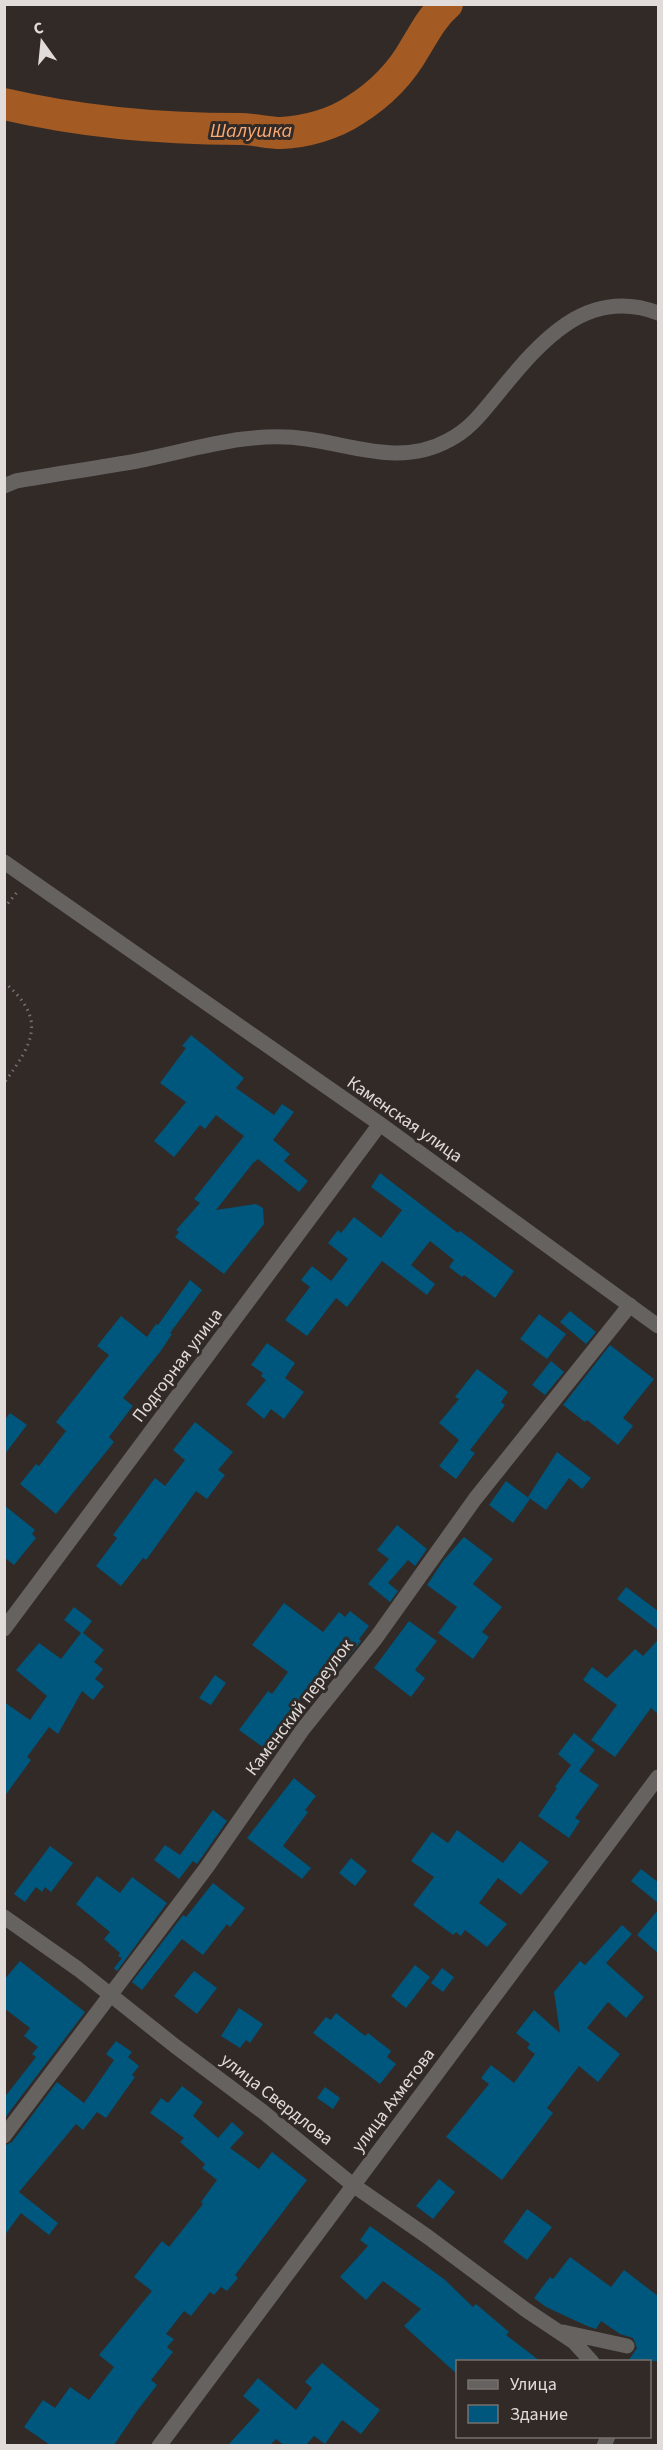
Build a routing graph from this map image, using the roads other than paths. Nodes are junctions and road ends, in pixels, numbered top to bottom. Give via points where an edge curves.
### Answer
1 (658, 314) edge
2 (4, 486) edge
3 (4, 862) edge
4 (380, 1124) junction
5 (630, 1305) junction
6 (658, 1326) edge
7 (4, 1629) edge
8 (658, 1777) edge
9 (4, 1917) edge
10 (112, 1996) junction
11 (4, 2136) edge
12 (353, 2185) junction
13 (557, 2331) junction
14 (627, 2346) dead end
15 (591, 2360) edge
16 (159, 2445) edge

1 - 2 street via 642,307 609,307 578,316 552,333 475,422 431,448 391,454 305,438 254,438
3 - 4 street, Каменская улица
4 - 5 street, Каменская улица
4 - 7 street, Подгорная улица
5 - 6 street, Каменская улица
5 - 10 street, Каменский переулок via 475,1499 376,1638 303,1729
8 - 12 street, улица Ахметова
9 - 10 street, улица Свердлова
10 - 11 street, Каменский переулок
10 - 12 street, улица Свердлова
12 - 13 street, улица Свердлова
12 - 16 street, улица Ахметова
13 - 14 street
13 - 15 street, улица Свердлова

